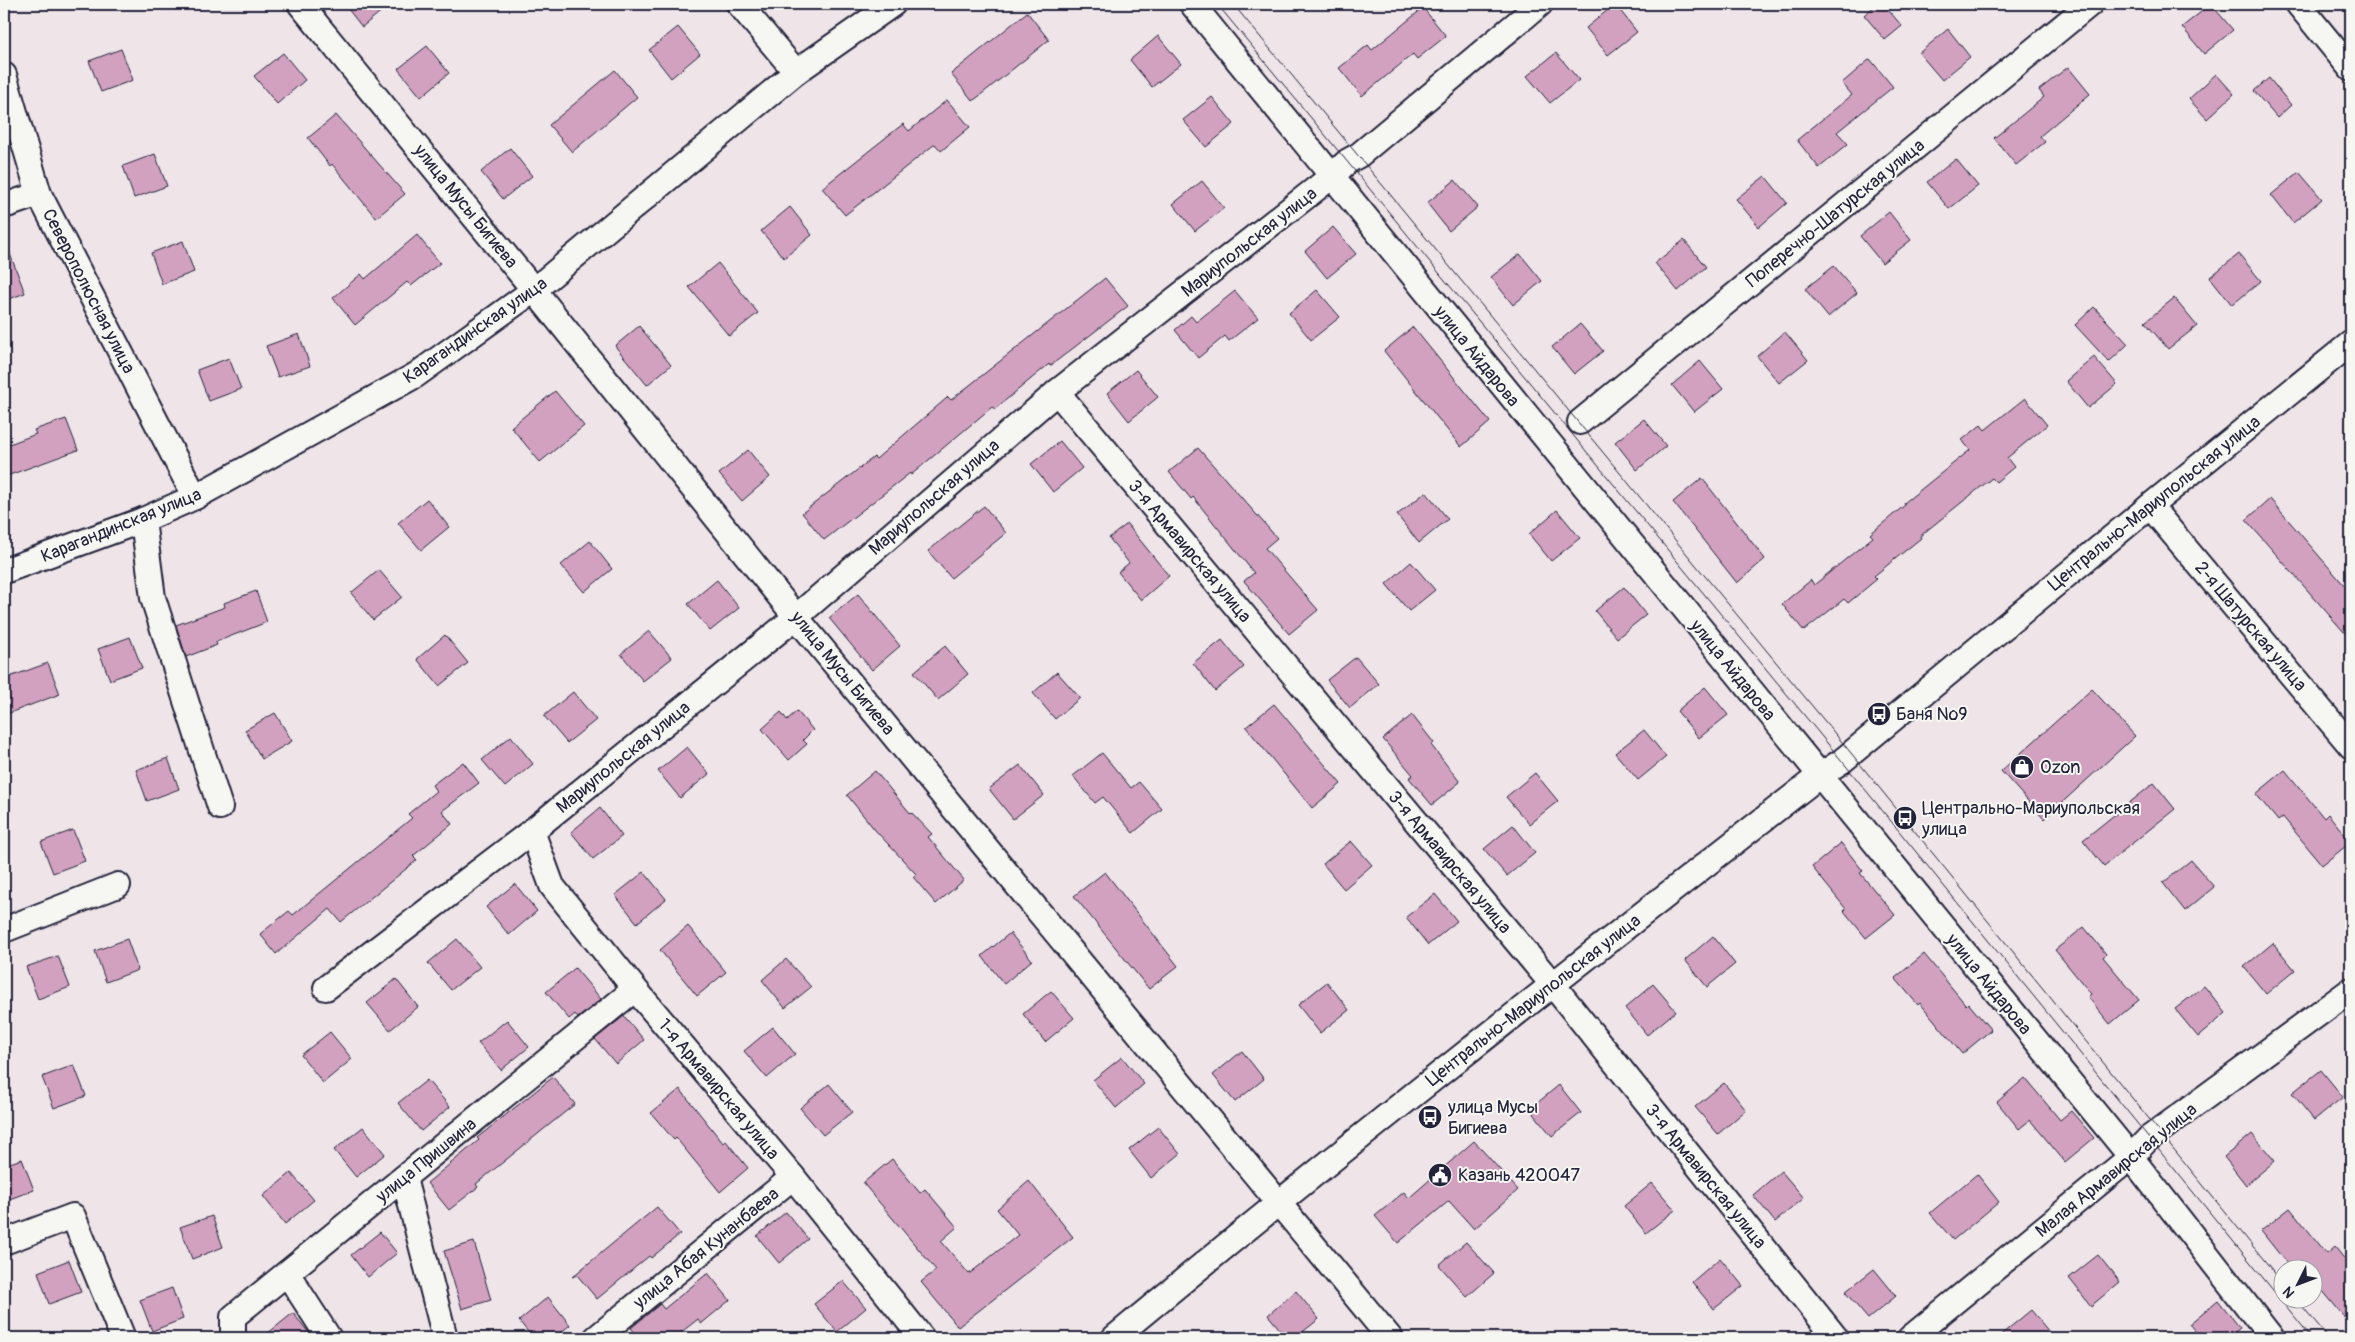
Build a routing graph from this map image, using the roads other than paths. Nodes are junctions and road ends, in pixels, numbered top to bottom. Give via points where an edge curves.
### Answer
1 (300, 4) edge
2 (739, 4) edge
3 (893, 4) edge
4 (1192, 4) edge
5 (1540, 4) edge
6 (2090, 4) edge
7 (2298, 4) edge
8 (2351, 69) edge
9 (796, 72) junction
10 (4, 75) edge
11 (1331, 178) junction
12 (39, 194) junction
13 (4, 206) edge
14 (534, 290) junction
15 (2351, 343) edge
16 (1057, 392) junction
17 (1580, 422) dead end
18 (195, 497) junction
19 (2150, 506) junction
20 (143, 520) junction
21 (4, 571) edge
22 (796, 617) junction
23 (2351, 746) edge
24 (1819, 776) junction
25 (220, 807) dead end
26 (532, 831) junction
27 (118, 885) dead end
28 (4, 930) edge
29 (1553, 985) junction
30 (326, 988) dead end
31 (635, 989) junction
32 (2351, 990) edge
33 (2131, 1157) junction
34 (793, 1177) junction
35 (404, 1178) junction
36 (1279, 1201) junction
37 (4, 1242) edge
38 (287, 1273) junction
39 (123, 1338) edge
40 (233, 1338) edge
41 (329, 1338) edge
42 (445, 1338) edge
43 (596, 1338) edge
44 (922, 1338) edge
45 (1114, 1338) edge
46 (1390, 1338) edge
47 (1836, 1338) edge
48 (1910, 1338) edge
49 (2272, 1338) edge

1 - 14 street, улица Мусы Бигиева
2 - 9 street
3 - 9 street, Карагандинская улица
4 - 11 street, улица Айдарова
5 - 11 street, Мариупольская улица
6 - 17 street, Поперечно-Шатурская улица
7 - 8 street
9 - 14 street, Карагандинская улица
10 - 12 street, Северополюсная улица
11 - 16 street, Мариупольская улица
11 - 24 street, улица Айдарова
12 - 13 street
12 - 18 street, Северополюсная улица
14 - 18 street, Карагандинская улица via 416,375
14 - 22 street, улица Мусы Бигиева
15 - 19 street, Центрально-Мариупольская улица
16 - 22 street, Мариупольская улица
16 - 29 street, 3-я Армавирская улица
18 - 20 street, Карагандинская улица
19 - 23 street, 2-я Шатурская улица
19 - 24 street, Центрально-Мариупольская улица via 1842,761
20 - 21 street, Карагандинская улица
20 - 25 street via 153,598
22 - 26 street, Мариупольская улица
22 - 36 street, улица Мусы Бигиева
24 - 29 street, Центрально-Мариупольская улица
24 - 33 street, улица Айдарова
26 - 30 street, Мариупольская улица
26 - 31 street, 1-я Армавирская улица via 552,886
27 - 28 street
29 - 36 street, Центрально-Мариупольская улица
29 - 47 street, 3-я Армавирская улица
31 - 34 street, 1-я Армавирская улица
31 - 35 street, улица Пришвина
32 - 33 street, Малая Армавирская улица via 2158,1130
33 - 48 street, Малая Армавирская улица
33 - 49 street, улица Айдарова
34 - 43 street, улица Абая Кунанбаева
34 - 44 street, 1-я Армавирская улица
35 - 38 street, улица Пришвина
35 - 42 street
36 - 45 street, Центрально-Мариупольская улица
36 - 46 street, улица Мусы Бигиева
37 - 39 street via 73,1216
38 - 40 street, улица Пришвина via 233,1317
38 - 41 street

